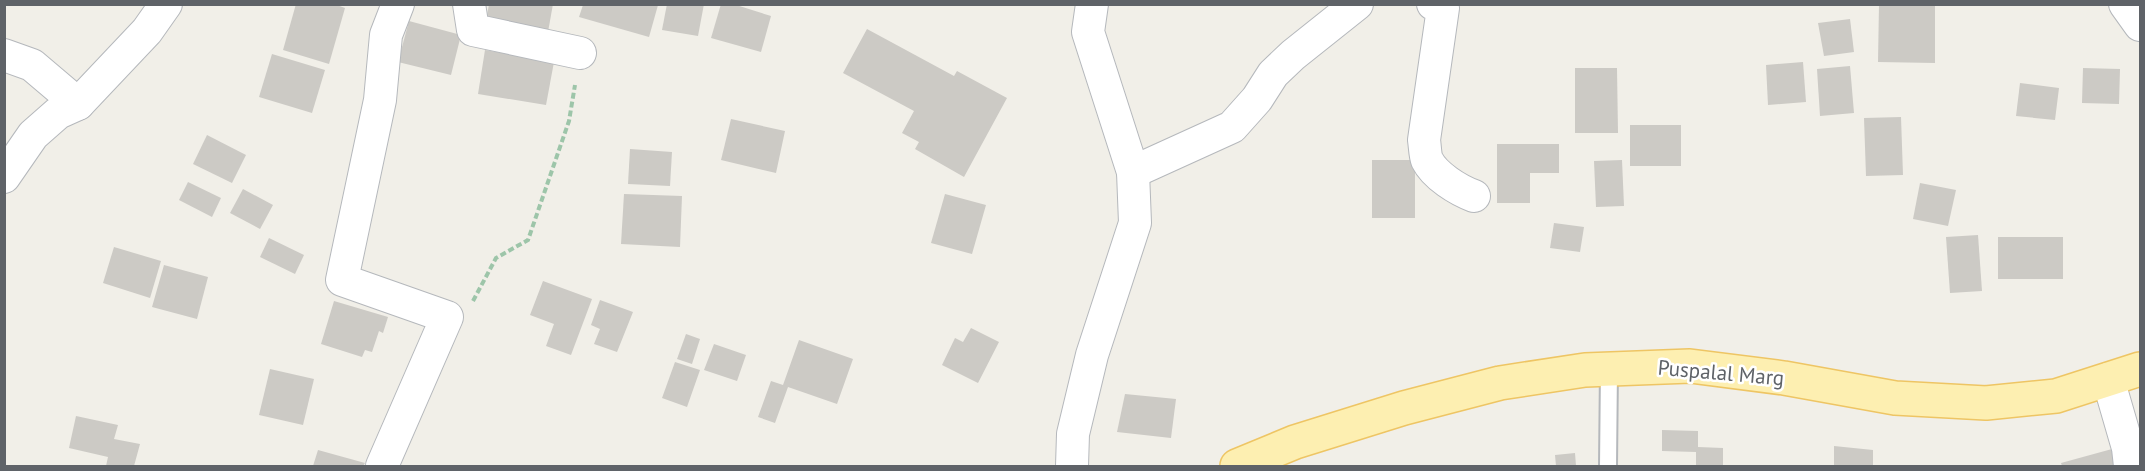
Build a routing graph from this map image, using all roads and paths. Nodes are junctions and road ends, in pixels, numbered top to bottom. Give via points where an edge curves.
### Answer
1 (166, 4) edge
2 (398, 4) edge
3 (469, 4) edge
4 (1357, 4) edge
5 (2125, 4) edge
6 (1442, 6) edge
7 (1083, 7) edge
8 (2140, 25) edge
9 (580, 53) joint
10 (4, 55) edge
11 (78, 104) junction
12 (1133, 171) junction
13 (4, 177) edge
14 (1474, 196) dead end
15 (447, 317) junction
16 (1609, 368) junction
17 (2140, 369) edge
18 (2108, 380) junction
19 (382, 466) edge
20 (1072, 466) edge
21 (1237, 466) edge
22 (1608, 466) edge
23 (2130, 466) edge

1 - 11 street via 147,31
2 - 15 street via 386,35 380,100 342,280
3 - 9 street via 473,30
4 - 12 street via 1273,74 1232,127
5 - 8 street
6 - 14 street via 1424,140 1427,160 1459,190
7 - 12 street
9 - 15 path via 569,121 528,240 496,258 473,302
10 - 11 street via 32,65
11 - 13 street via 58,113 33,135
12 - 20 street via 1136,223 1092,355 1073,434
15 - 19 street
16 - 18 main road, Puspalal Marg via 1690,366 1895,398 1986,403 2056,396
16 - 21 main road, Puspalal Marg via 1500,383 1404,408 1295,442
16 - 22 lane
17 - 18 main road, Puspalal Marg
18 - 23 street

